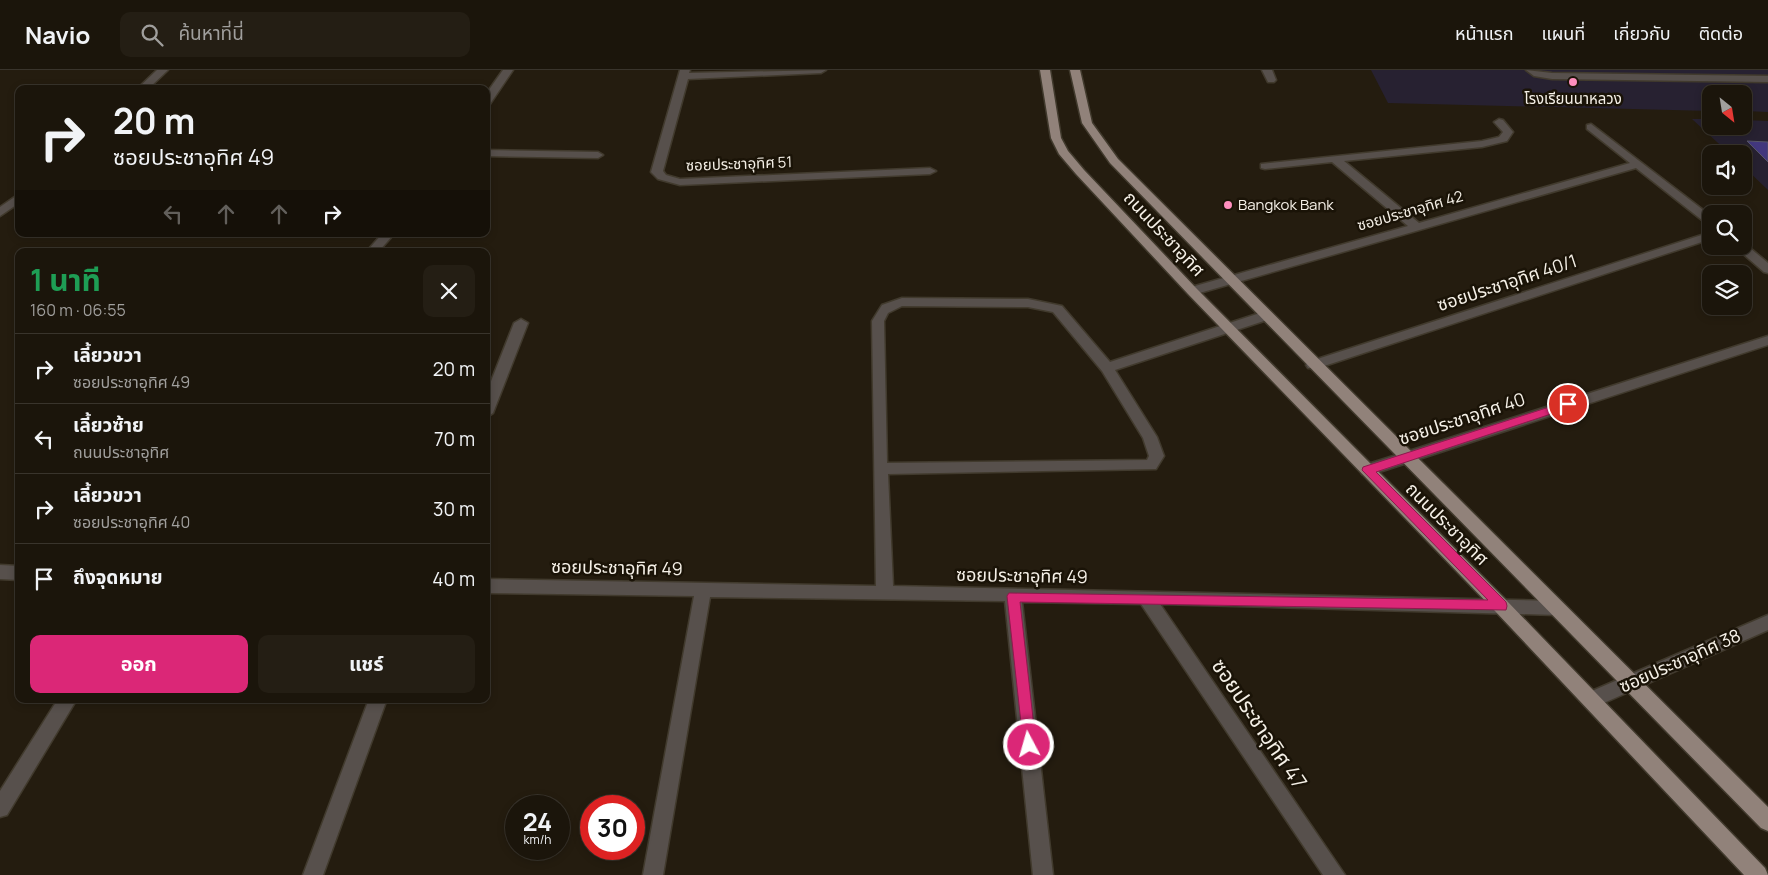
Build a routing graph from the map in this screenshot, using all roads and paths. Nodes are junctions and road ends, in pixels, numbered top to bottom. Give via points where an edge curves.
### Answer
1 (163, 70) edge
2 (508, 70) edge
3 (821, 70) edge
4 (1044, 70) edge
5 (1075, 70) edge
6 (1267, 70) edge
7 (1531, 70) edge
8 (684, 73) edge
9 (1768, 79) edge
10 (1271, 80) dead end
11 (146, 85) edge
12 (490, 96) edge
13 (1499, 122) dead end
14 (1591, 126) dead end
15 (490, 153) edge
16 (598, 156) dead end
17 (1335, 159) junction
18 (1638, 164) junction
19 (1265, 166) dead end
20 (930, 171) dead end
21 (15, 200) edge
22 (0, 213) edge
23 (1702, 215) edge
24 (1416, 226) junction
25 (385, 237) edge
26 (1702, 238) edge
27 (376, 248) edge
28 (1751, 255) edge
29 (1768, 269) edge
30 (1229, 280) junction
31 (1192, 291) junction
32 (1264, 316) junction
33 (521, 323) dead end
34 (1228, 328) junction
35 (1768, 340) edge
36 (1313, 364) junction
37 (1107, 368) junction
38 (490, 403) edge
39 (1405, 458) junction
40 (880, 469) junction
41 (1368, 470) junction
42 (0, 572) edge
43 (15, 572) edge
44 (490, 586) edge
45 (704, 590) junction
46 (885, 593) junction
47 (1013, 596) junction
48 (1146, 597) junction
49 (1501, 606) junction
50 (1557, 608) junction
51 (1768, 622) edge
52 (1631, 683) junction
53 (1591, 700) junction
54 (66, 703) edge
55 (377, 703) edge
56 (0, 808) edge
57 (1768, 822) edge
58 (313, 875) edge
59 (653, 875) edge
60 (1043, 875) edge
61 (1335, 875) edge
62 (1758, 875) edge

1 - 11 street
2 - 12 street
3 - 8 street
4 - 31 main road, ถนนประชาอุทิศ via 1052,124 1063,152
5 - 30 main road, ถนนประชาอุทิศ via 1082,108 1094,135 1114,162
6 - 10 street
7 - 9 street via 1552,76
8 - 20 street, ซอยประชาอุทิศ 51 via 657,172 662,177 680,182
13 - 17 street via 1508,132 1497,142
14 - 18 street
15 - 16 street
17 - 19 street
17 - 24 street
18 - 23 street
18 - 24 street, ซอยประชาอุทิศ 42
21 - 22 street
24 - 30 street, ซอยประชาอุทิศ 42
25 - 27 street
26 - 36 street, ซอยประชาอุทิศ 40/1
28 - 29 street
30 - 31 street, ซอยประชาอุทิศ 42
30 - 32 main road, ถนนประชาอุทิศ
31 - 34 main road, ถนนประชาอุทิศ
32 - 34 street
32 - 36 main road, ถนนประชาอุทิศ
33 - 38 street
34 - 37 street
34 - 41 main road, ถนนประชาอุทิศ
35 - 39 street, ซอยประชาอุทิศ 40
36 - 39 main road, ถนนประชาอุทิศ
37 - 40 street via 1150,437 1157,456 1152,465
37 - 40 street via 1063,313 1048,306 902,302 888,307 880,312 878,321
39 - 41 street, ซอยประชาอุทิศ 40
39 - 50 main road, ถนนประชาอุทิศ
40 - 46 street
41 - 49 main road, ถนนประชาอุทิศ
42 - 43 street
44 - 45 street, ซอยประชาอุทิศ 49
45 - 46 street, ซอยประชาอุทิศ 49
45 - 59 street
46 - 47 street, ซอยประชาอุทิศ 49
47 - 48 street, ซอยประชาอุทิศ 49
47 - 60 street
48 - 49 street, ซอยประชาอุทิศ 49
48 - 61 street, ซอยประชาอุทิศ 47
49 - 50 street, ซอยประชาอุทิศ 49
49 - 53 main road, ถนนประชาอุทิศ
50 - 52 main road, ถนนประชาอุทิศ
51 - 52 street, ซอยประชาอุทิศ 38
52 - 53 street, ซอยประชาอุทิศ 38
52 - 57 main road, ถนนประชาอุทิศ
53 - 62 main road, ถนนประชาอุทิศ
54 - 56 street
55 - 58 street

